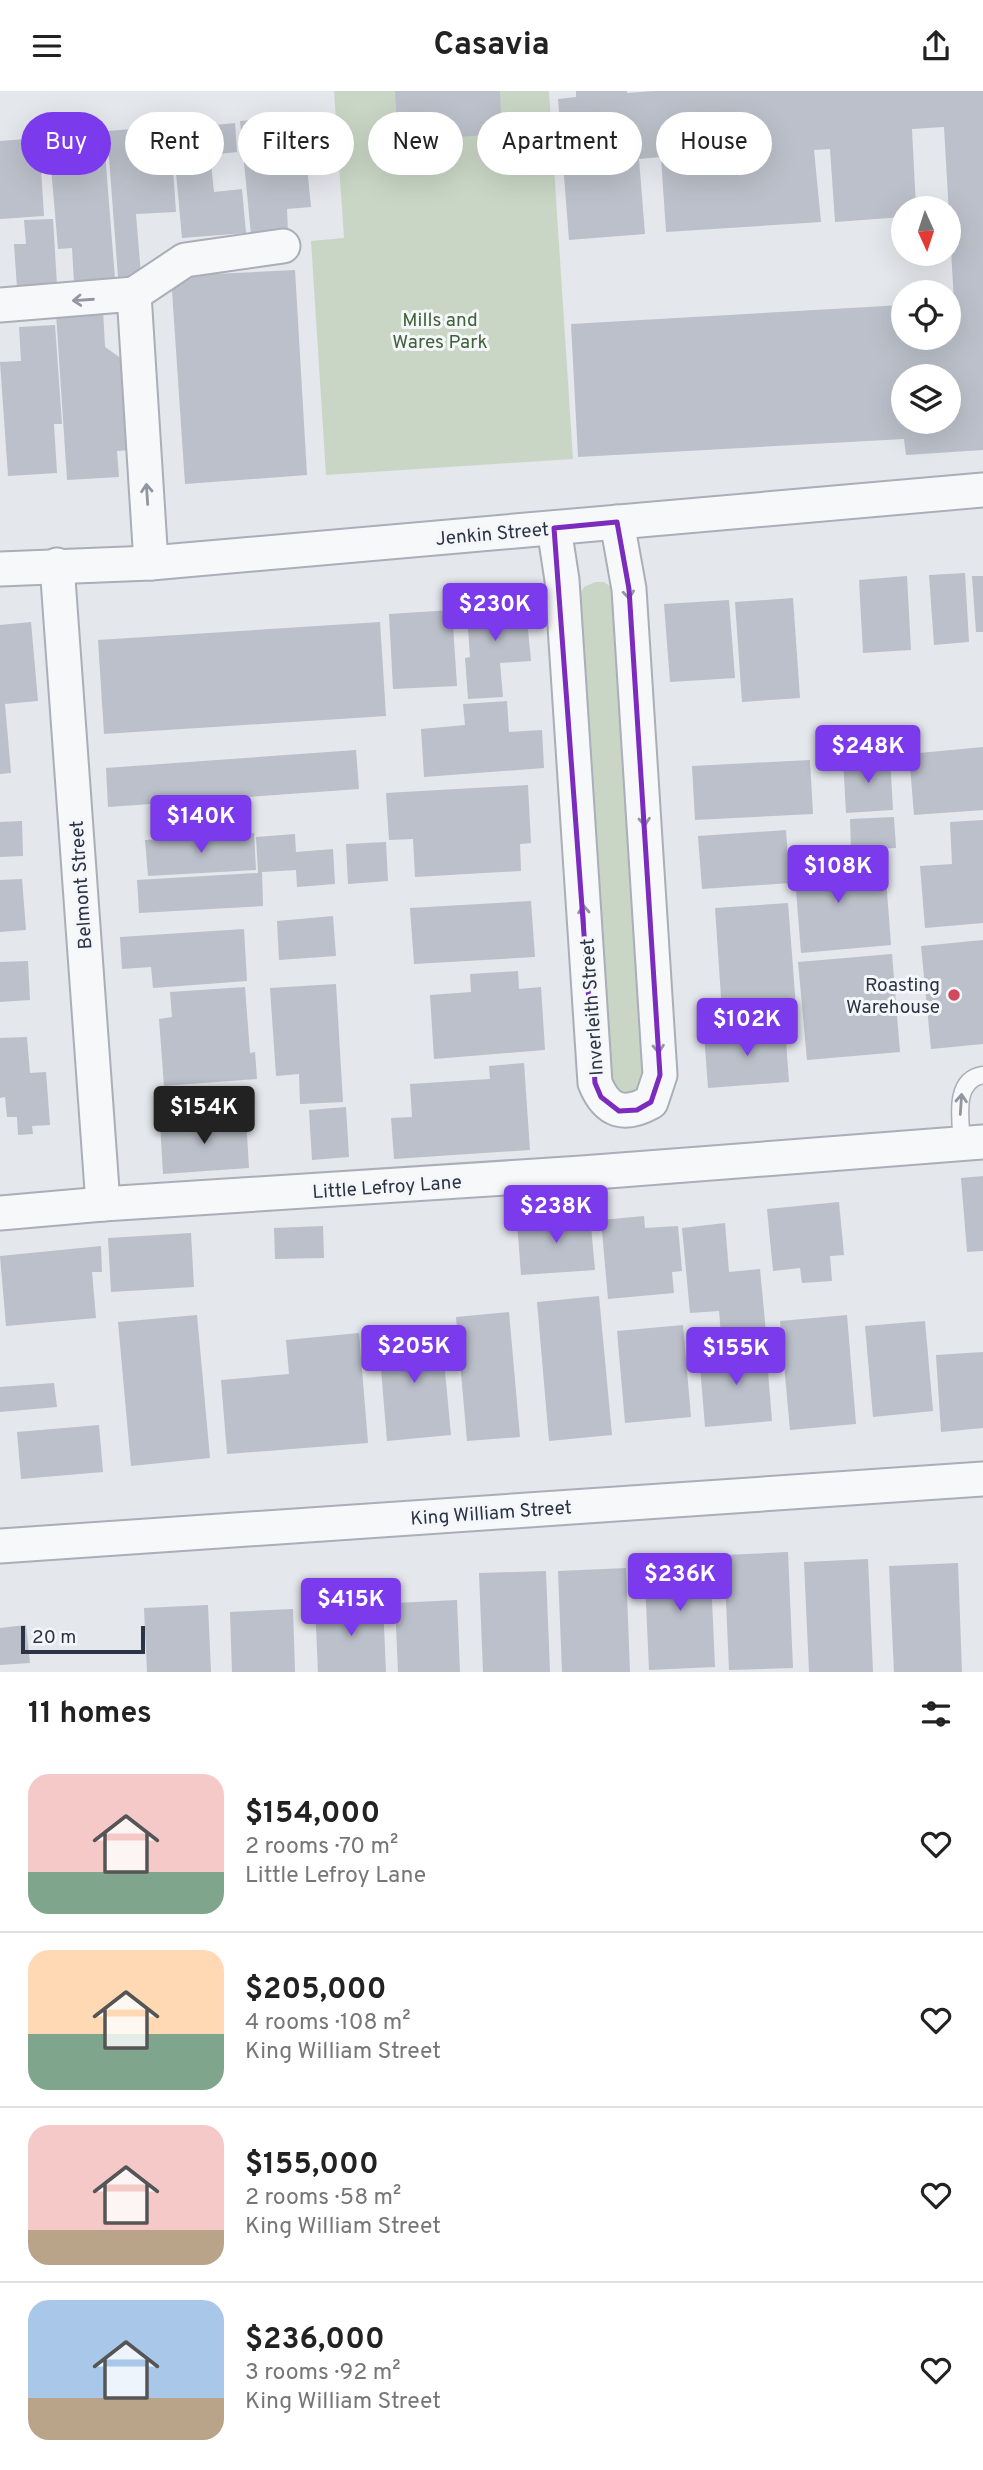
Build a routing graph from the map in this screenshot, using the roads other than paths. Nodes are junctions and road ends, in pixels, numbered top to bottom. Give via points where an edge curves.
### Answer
1 (283, 246) dead end
2 (134, 294) junction
3 (0, 305) edge
4 (983, 490) edge
5 (617, 522) junction
6 (554, 528) junction
7 (151, 562) junction
8 (57, 565) junction
9 (0, 569) edge
10 (983, 1075) edge
11 (972, 1143) edge
12 (103, 1204) junction
13 (0, 1213) edge
14 (983, 1479) edge
15 (0, 1546) edge

1 - 2 street via 185,260
2 -> 3 street
7 -> 2 street
4 - 5 street, Jenkin Street
5 - 6 street, Jenkin Street
5 -> 6 street, Inverleith Street via 629,589 660,1075 651,1102 628,1111 619,1111 601,1097 595,1083 562,580
6 - 7 street, Jenkin Street
7 - 8 street, Jenkin Street
8 - 9 street, Jenkin Street
8 - 12 street, Belmont Street
11 -> 10 lane via 961,1093 968,1082
11 - 12 street, Little Lefroy Lane
12 - 13 street, Little Lefroy Lane
14 - 15 street, King William Street

